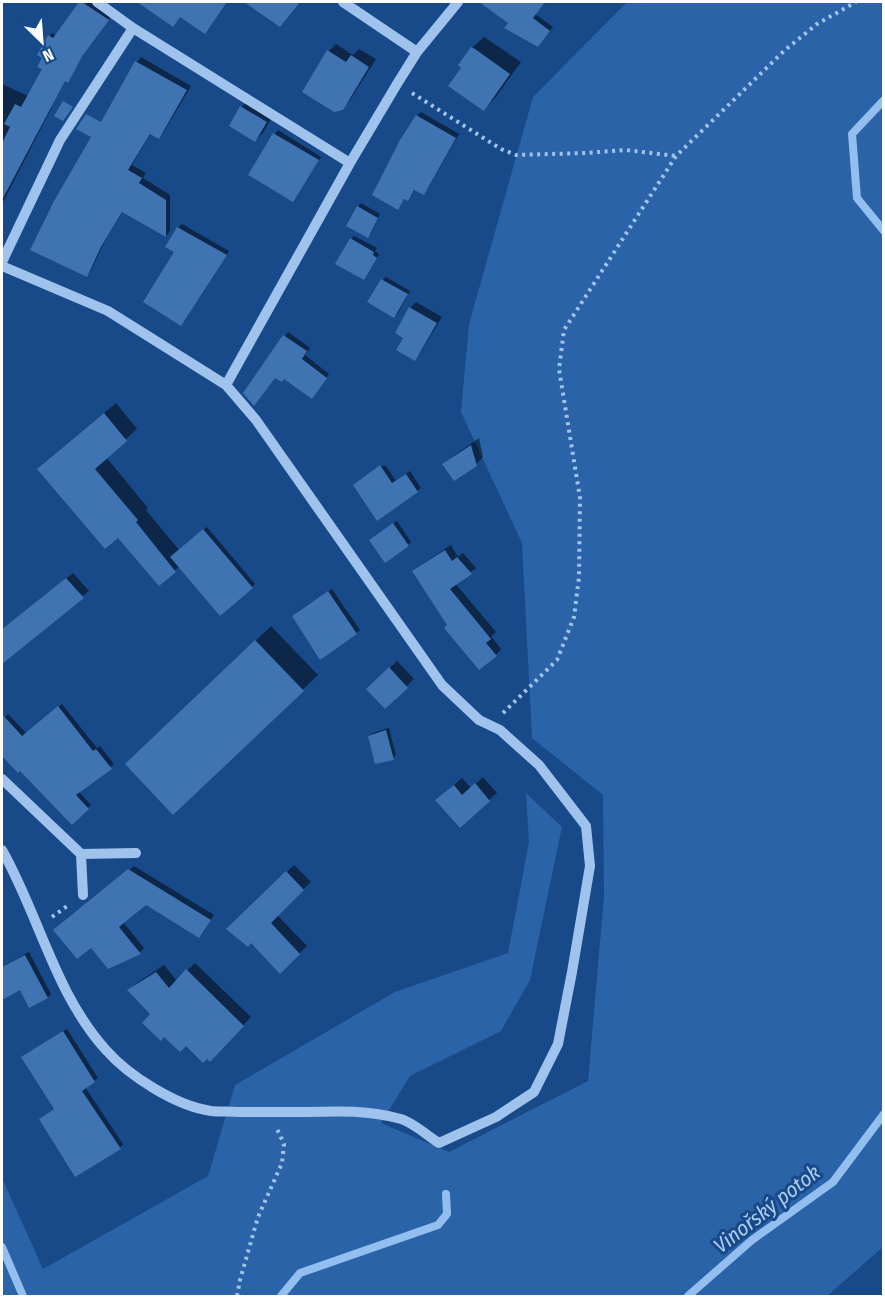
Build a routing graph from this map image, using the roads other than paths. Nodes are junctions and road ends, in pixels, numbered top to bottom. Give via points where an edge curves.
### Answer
1 (97, 2) edge
2 (343, 2) edge
3 (458, 2) edge
4 (134, 28) junction
5 (417, 52) junction
6 (350, 163) junction
7 (2, 264) edge
8 (226, 385) junction
9 (2, 779) edge
10 (2, 850) edge
11 (136, 853) dead end
12 (81, 854) junction
13 (83, 895) road end

1 - 4 street
2 - 5 street
3 - 5 street
4 - 6 street
4 - 7 street via 60,140
5 - 6 street
6 - 8 street
7 - 8 street via 108,311
8 - 10 street via 256,420 442,685 479,720 500,730 539,765 585,826 590,866 558,1044 534,1092 496,1117 439,1143 403,1119 358,1111 269,1113 210,1111 190,1106 134,1075 107,1051 83,1020
9 - 12 street
11 - 12 street
12 - 13 street

